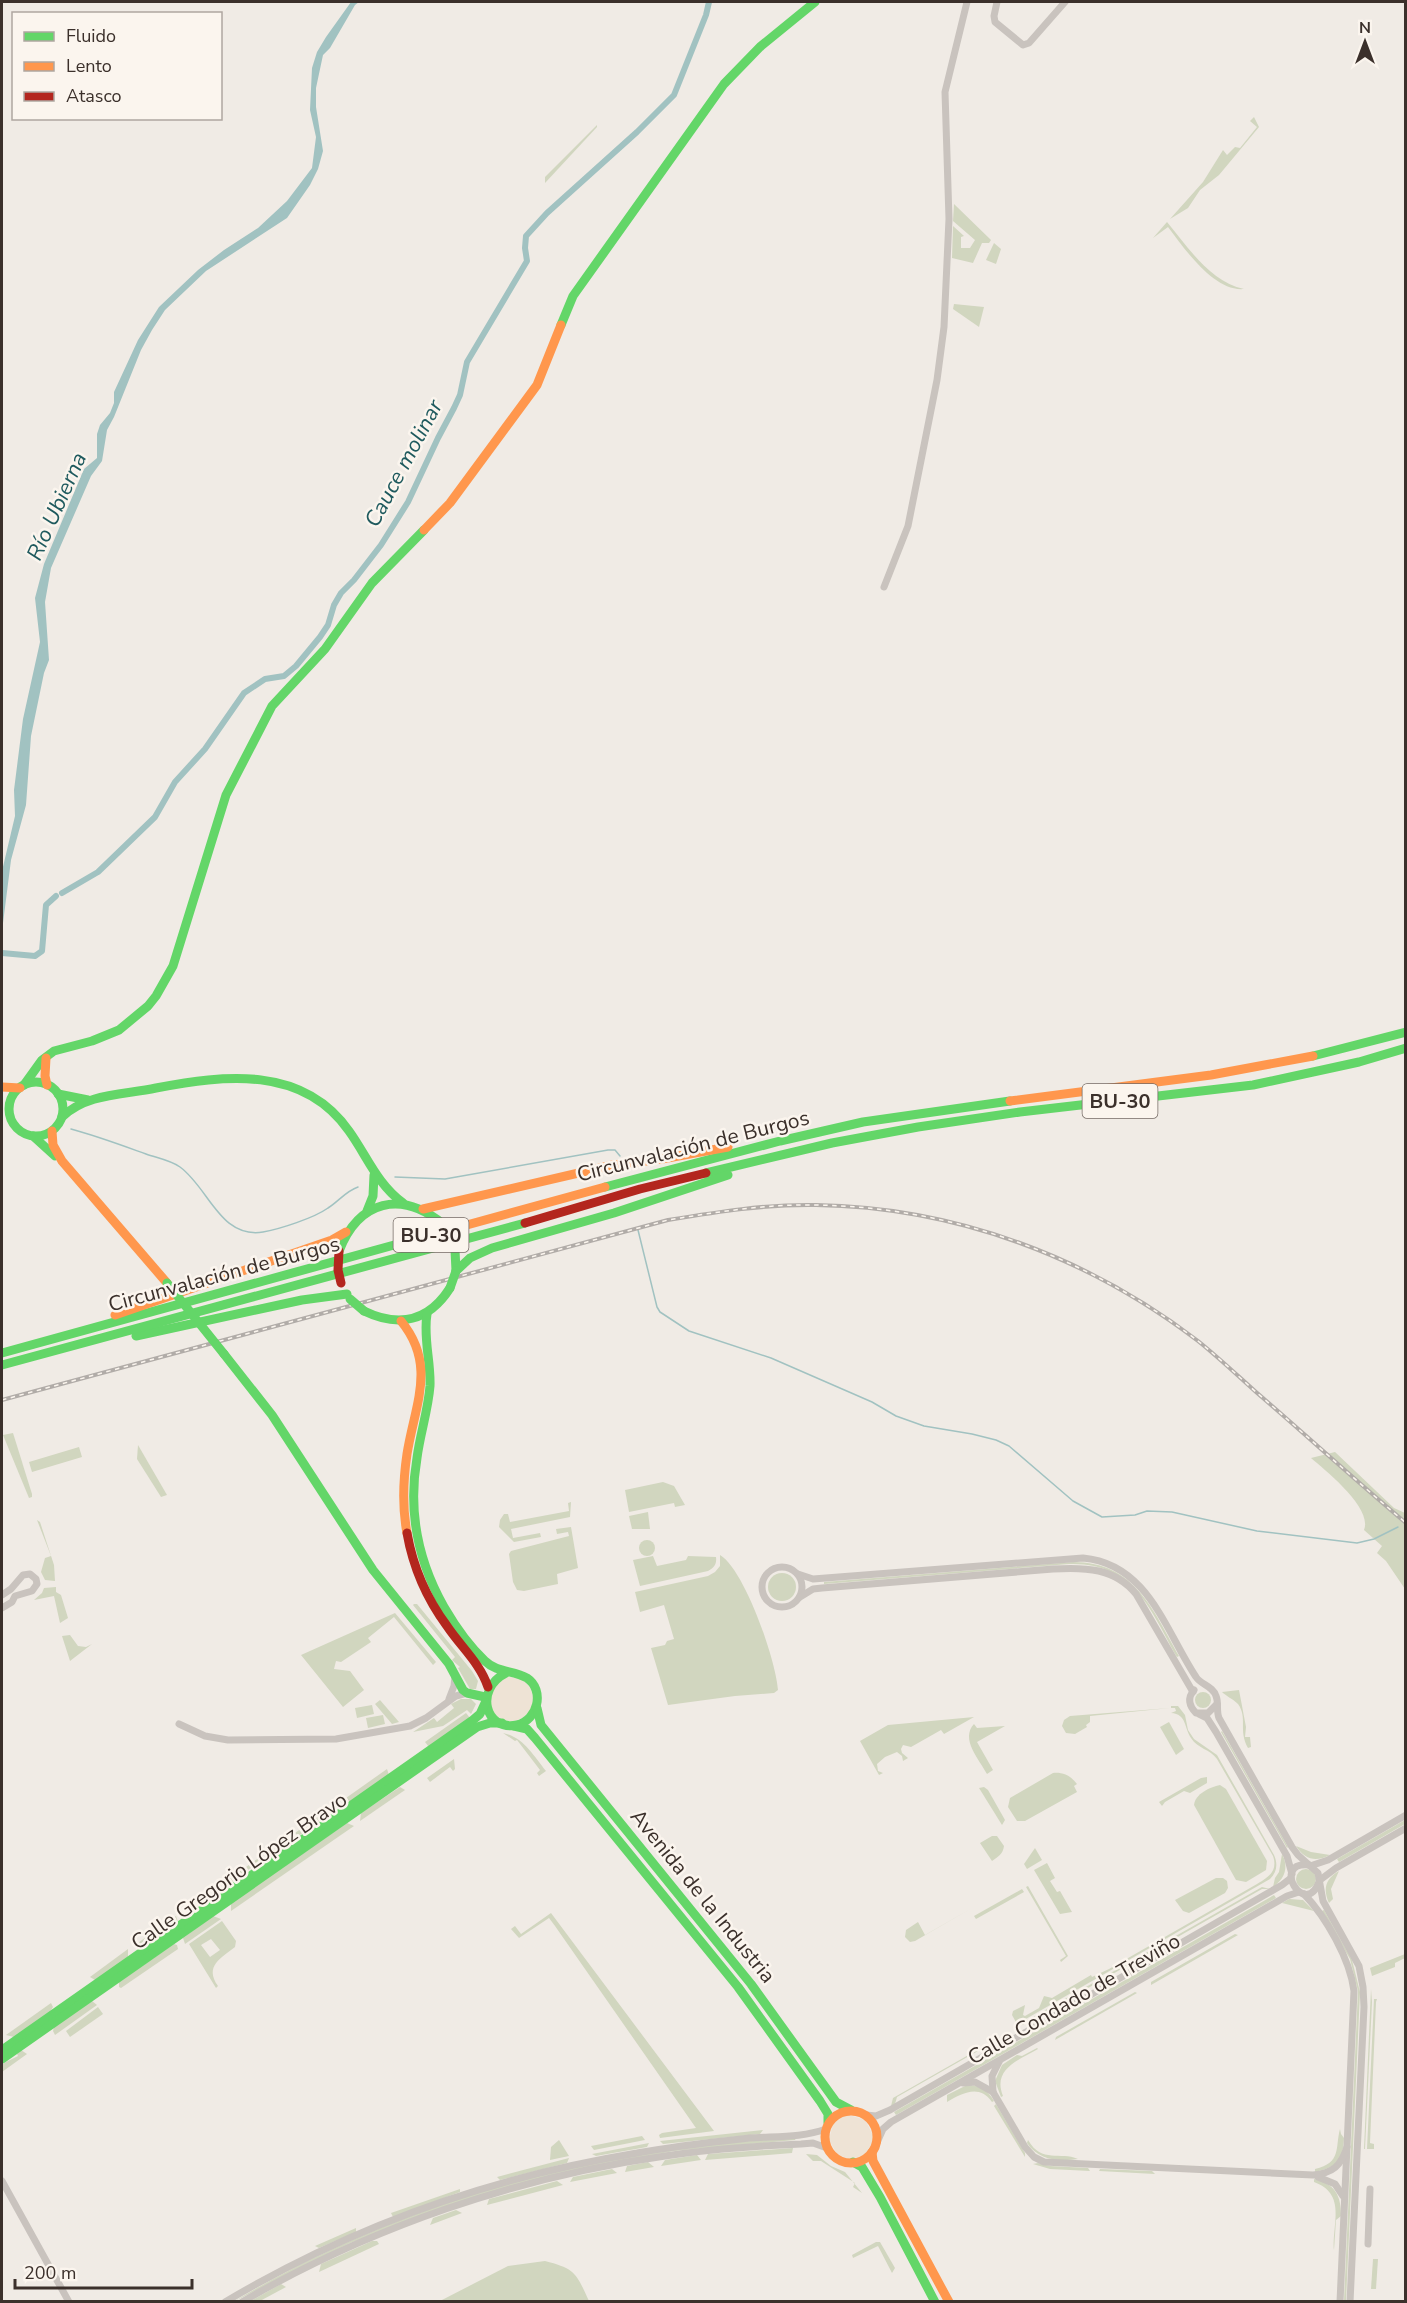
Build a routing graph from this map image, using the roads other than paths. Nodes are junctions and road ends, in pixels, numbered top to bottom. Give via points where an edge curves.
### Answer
1 (814, 2) edge
2 (967, 2) edge
3 (997, 2) edge
4 (1065, 2) edge
5 (884, 587) dead end
6 (1406, 1032) edge
7 (1406, 1048) edge
8 (46, 1058) junction
9 (47, 1085) junction
10 (2, 1087) edge
11 (22, 1087) junction
12 (58, 1094) junction
13 (2, 1095) edge
14 (90, 1100) junction
15 (9, 1109) junction
16 (62, 1117) junction
17 (861, 1123) junction
18 (52, 1131) junction
19 (33, 1136) junction
20 (832, 1143) junction
21 (62, 1161) junction
22 (374, 1170) junction
23 (403, 1203) junction
24 (423, 1209) junction
25 (367, 1211) junction
26 (345, 1232) junction
27 (456, 1271) junction
28 (349, 1297) junction
29 (427, 1314) junction
30 (401, 1321) junction
31 (27, 1346) junction
32 (2, 1353) edge
33 (23, 1359) junction
34 (2, 1365) edge
35 (798, 1574) junction
36 (11, 1589) junction
37 (2, 1595) edge
38 (15, 1596) junction
39 (800, 1597) junction
40 (2, 1608) edge
41 (506, 1673) junction
42 (455, 1674) junction
43 (488, 1687) junction
44 (1209, 1688) junction
45 (1192, 1692) junction
46 (467, 1693) junction
47 (538, 1699) junction
48 (449, 1700) junction
49 (485, 1700) junction
50 (1217, 1704) junction
51 (1199, 1714) junction
52 (178, 1724) dead end
53 (507, 1724) junction
54 (1406, 1815) edge
55 (1406, 1828) edge
56 (1310, 1865) junction
57 (1291, 1876) junction
58 (1320, 1881) junction
59 (1302, 1893) junction
60 (2, 2050) edge
61 (2, 2059) edge
62 (1001, 2060) junction
63 (958, 2084) junction
64 (993, 2092) junction
65 (851, 2110) junction
66 (866, 2115) junction
67 (827, 2126) junction
68 (1347, 2147) junction
69 (827, 2148) junction
70 (874, 2149) junction
71 (853, 2162) junction
72 (1313, 2175) junction
73 (2, 2181) edge
74 (1370, 2189) dead end
75 (1345, 2201) junction
76 (1368, 2244) dead end
77 (69, 2301) edge
78 (225, 2301) edge
79 (242, 2301) edge
80 (935, 2301) edge
81 (949, 2301) edge
82 (1340, 2301) edge
83 (1350, 2301) edge

1 - 8 main road via 761,46 724,84 573,296 537,385 518,412 450,503 372,583 325,649 272,706 226,795 173,966 156,996 119,1030 60,1048
2 - 5 street via 945,92 949,219 944,327 937,380 908,526
3 - 4 street via 995,22 1023,45
6 - 17 main road, Circunvalación de Burgos / BU-30 via 1301,1059
7 - 20 main road, Circunvalación de Burgos / BU-30 via 1253,1085 1020,1112
8 - 9 main road
8 - 11 main road
9 - 11 main road via 32,1083
9 - 12 main road
10 - 11 main road
11 - 15 main road via 13,1096
12 - 14 main road
12 - 16 main road
13 - 15 main road
14 - 16 main road via 71,1108
14 - 22 main road via 206,1080 237,1078 278,1083 317,1101 337,1117
15 - 19 main road via 17,1128
16 - 18 main road
17 - 24 main road via 613,1165
17 - 31 main road, Circunvalación de Burgos / BU-30 via 533,1205
18 - 19 main road
18 - 21 main road via 53,1145
19 - 21 main road
20 - 27 main road via 492,1248
20 - 33 main road, Circunvalación de Burgos / BU-30 via 640,1189 449,1245
21 - 42 main road, bridge via 279,1425 373,1570
22 - 23 main road via 385,1191
22 - 25 main road via 373,1196
23 - 24 main road
23 - 25 main road via 384,1204
24 - 27 main road, bridge via 443,1224 450,1236
25 - 26 main road
26 - 28 main road, bridge via 337,1264
26 - 31 main road via 332,1240
27 - 29 main road, bridge via 442,1301
28 - 30 main road, bridge via 382,1320
28 - 33 main road via 302,1300 62,1354
29 - 30 main road
29 - 41 main road via 424,1333 430,1384 413,1486 419,1547 432,1584 455,1624 489,1665
30 - 43 main road via 417,1341 422,1364 404,1491 411,1554 435,1609 486,1678
31 - 32 main road, Circunvalación de Burgos / BU-30
33 - 34 main road, Circunvalación de Burgos / BU-30
35 - 39 street via 803,1587
35 - 39 street via 787,1567 774,1568 765,1576 762,1589 766,1600 776,1606 787,1607
35 - 44 street via 813,1579 1076,1558 1100,1560 1125,1572 1143,1588 1197,1680
36 - 37 street
36 - 38 street
36 - 38 street via 23,1575 30,1574 36,1579 32,1591
38 - 40 street
39 - 45 street via 822,1588 1091,1568 1115,1577 1133,1590
41 - 43 main road
41 - 47 main road via 526,1677
42 - 46 main road
42 - 48 street
43 - 49 main road
44 - 45 street via 1200,1687
44 - 50 street
45 - 51 street via 1190,1703
46 - 48 street
46 - 49 main road
47 - 53 main road via 530,1717 522,1723
47 - 65 main road, Avenida de la Industria via 541,1725 751,1984 836,2102
48 - 52 street via 410,1726 336,1739 228,1740
49 - 53 main road via 490,1714
49 - 60 main road, Calle Gregorio López Bravo via 473,1720
50 - 51 street via 1211,1712
50 - 56 street via 1219,1718 1292,1847
51 - 57 street via 1207,1718 1216,1732 1287,1856
53 - 61 main road, Calle Gregorio López Bravo via 477,1727
53 - 67 main road, Avenida de la Industria via 527,1729 535,1738 738,1987 820,2101 828,2114
54 - 56 street via 1328,1860
55 - 58 street
56 - 57 street via 1299,1866
56 - 58 street
57 - 59 street via 1293,1887
57 - 66 street, Calle Condado de Treviño via 1273,1890 890,2110 876,2116
58 - 59 street via 1313,1891
58 - 83 street via 1323,1900 1359,1966 1363,1987
59 - 62 street, Calle Condado de Treviño via 1287,1896
59 - 68 street via 1314,1904 1344,1955 1353,1983
62 - 63 street, Calle Condado de Treviño
62 - 64 street via 992,2076
63 - 64 street via 975,2082
63 - 70 street, Calle Condado de Treviño via 886,2126
64 - 72 street via 1025,2147 1044,2162
65 - 66 main road
65 - 67 main road via 834,2116
66 - 70 main road via 876,2132
67 - 69 main road
67 - 78 street via 810,2134 657,2149 516,2179 370,2229
68 - 72 street via 1336,2168
68 - 75 street
69 - 71 main road via 838,2159
69 - 79 street via 813,2143 702,2151 543,2180 380,2234
70 - 71 main road via 862,2160
70 - 81 main road via 873,2161
71 - 80 main road via 868,2177
72 - 75 street via 1335,2184
73 - 77 street
74 - 76 street
75 - 82 street

